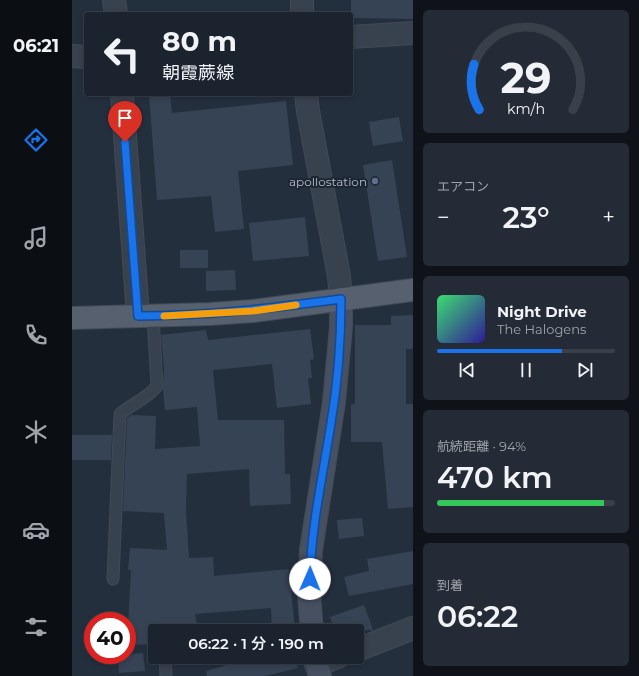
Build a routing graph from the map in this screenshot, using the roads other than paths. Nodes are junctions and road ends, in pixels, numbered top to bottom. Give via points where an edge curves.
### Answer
1 (114, 0) edge
2 (302, 0) edge
3 (116, 12) edge
4 (302, 12) edge
5 (413, 33) edge
6 (353, 37) edge
7 (72, 56) edge
8 (84, 57) edge
9 (122, 96) edge
10 (306, 96) edge
11 (413, 290) edge
12 (341, 299) junction
13 (145, 316) junction
14 (72, 318) edge
15 (113, 579) dead end
16 (312, 624) edge
17 (413, 628) edge
18 (364, 647) edge
19 (165, 664) edge
20 (327, 664) edge
21 (318, 670) edge
22 (166, 676) edge

1 - 3 street
2 - 4 street
5 - 6 street
7 - 8 street
9 - 13 street
10 - 12 street
11 - 12 main road
12 - 13 main road via 253,311
12 - 16 street via 334,402 310,550
13 - 14 main road
13 - 15 lane via 157,386 149,396 120,414
17 - 18 street
19 - 22 lane
20 - 21 street

